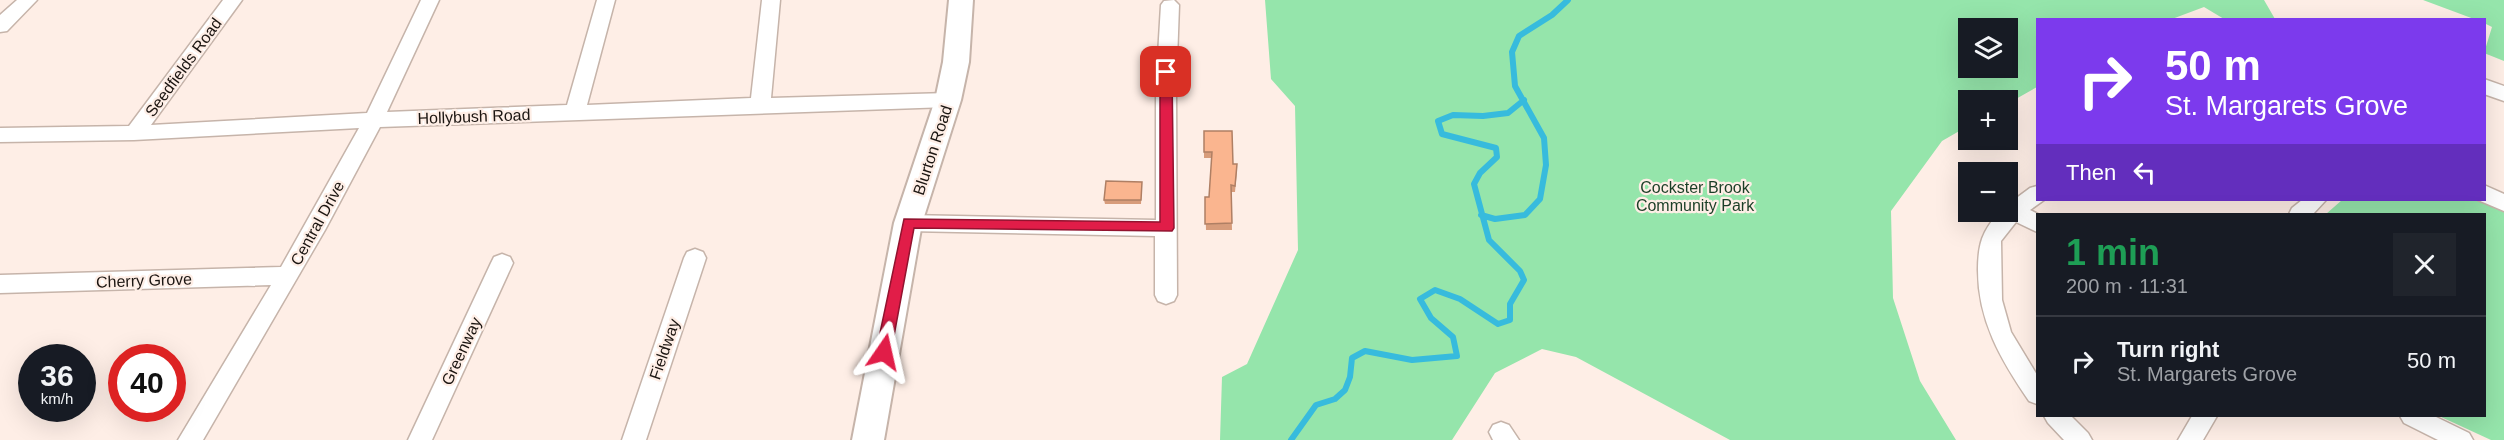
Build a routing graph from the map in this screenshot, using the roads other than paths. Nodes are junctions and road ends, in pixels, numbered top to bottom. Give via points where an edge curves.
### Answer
1 (28, 0) edge
2 (232, 0) edge
3 (430, 0) edge
4 (606, 0) edge
5 (771, 0) edge
6 (961, 0) edge
7 (1170, 4) dead end
8 (0, 26) edge
9 (2486, 87) edge
10 (2504, 94) edge
11 (948, 100) junction
12 (760, 105) junction
13 (575, 112) junction
14 (375, 120) junction
15 (134, 133) junction
16 (0, 135) edge
17 (2486, 194) edge
18 (2036, 195) edge
19 (2315, 201) edge
20 (2504, 203) edge
21 (2018, 207) edge
22 (2300, 213) edge
23 (2018, 214) edge
24 (2003, 222) edge
25 (908, 223) junction
26 (2036, 223) edge
27 (1167, 228) junction
28 (695, 258) dead end
29 (501, 263) dead end
30 (287, 276) junction
31 (0, 284) edge
32 (1166, 295) dead end
33 (2036, 393) edge
34 (2057, 417) edge
35 (2204, 417) edge
36 (2414, 417) edge
37 (190, 440) edge
38 (420, 440) edge
39 (634, 440) edge
40 (868, 440) edge
41 (2080, 440) edge
42 (2190, 440) edge
43 (2461, 440) edge

1 - 8 street
2 - 15 street, Seedfields Road
3 - 14 street, Central Drive
4 - 13 street
5 - 12 street
6 - 11 street, Blurton Road via 956,62
7 - 27 street
9 - 10 street
11 - 12 street, Hollybush Road
11 - 25 street, Blurton Road
12 - 13 street, Hollybush Road
13 - 14 street, Hollybush Road
14 - 15 street, Hollybush Road
14 - 30 street, Central Drive
15 - 16 street, Hollybush Road
17 - 20 street
18 - 21 street
19 - 22 street
23 - 26 street
24 - 33 street via 1991,236 1988,278 1992,314 2013,359
25 - 27 street
25 - 40 street, Blurton Road
27 - 32 street
28 - 39 street, Fieldway
29 - 38 street, Greenway
30 - 31 street, Cherry Grove
30 - 37 street, Central Drive
34 - 41 street
35 - 42 street
36 - 43 street

